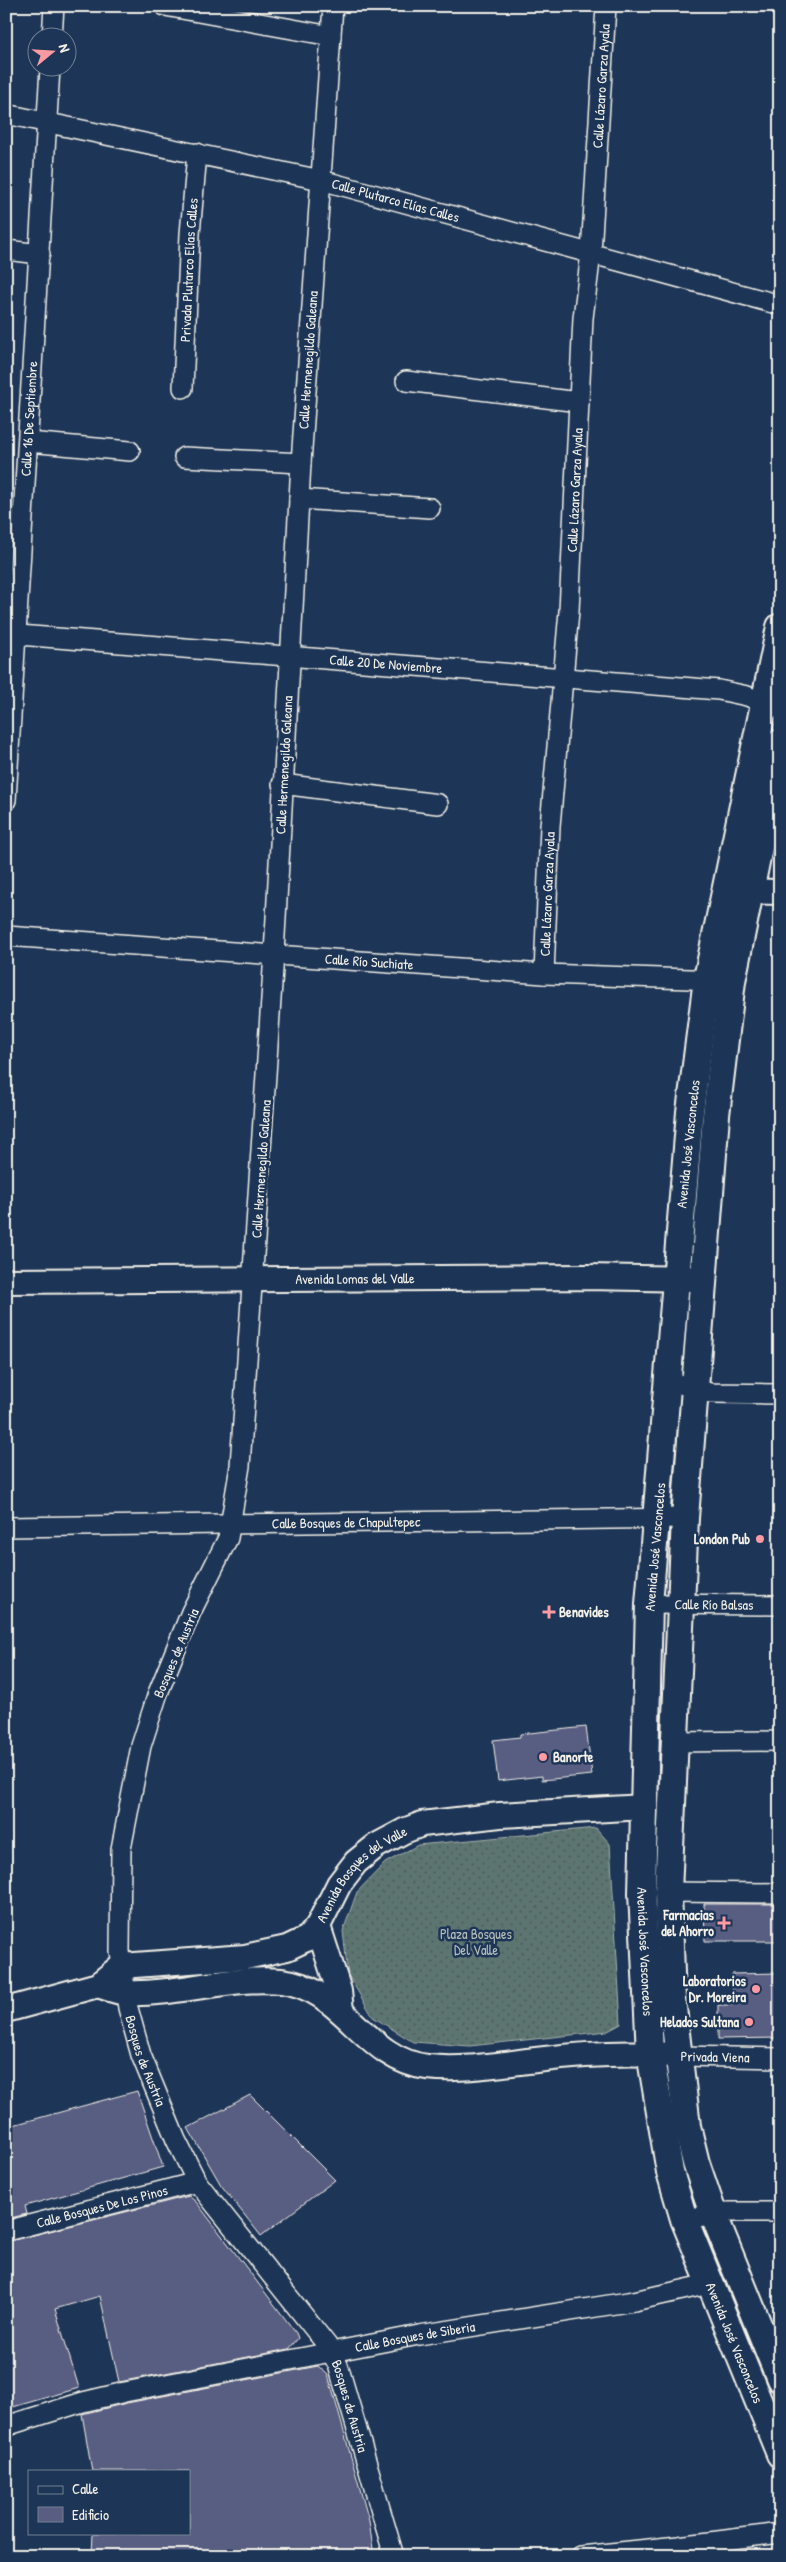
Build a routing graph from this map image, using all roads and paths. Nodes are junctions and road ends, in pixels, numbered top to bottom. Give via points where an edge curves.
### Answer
1 (54, 6) edge
2 (165, 6) edge
3 (334, 6) edge
4 (606, 6) edge
5 (53, 28) edge
6 (331, 36) junction
7 (49, 78) edge
8 (6, 114) edge
9 (47, 122) junction
10 (196, 153) junction
11 (321, 180) junction
12 (6, 250) edge
13 (591, 253) junction
14 (40, 254) junction
15 (780, 305) edge
16 (406, 381) dead end
17 (183, 388) dead end
18 (579, 402) junction
19 (28, 442) junction
20 (130, 451) dead end
21 (184, 456) dead end
22 (301, 463) junction
23 (299, 499) junction
24 (430, 508) dead end
25 (780, 627) edge
26 (11, 635) edge
27 (290, 656) junction
28 (563, 677) junction
29 (772, 706) edge
30 (780, 743) edge
31 (282, 784) junction
32 (6, 800) edge
33 (438, 804) dead end
34 (738, 892) junction
35 (780, 892) edge
36 (6, 936) edge
37 (274, 954) junction
38 (544, 974) junction
39 (720, 980) junction
40 (677, 1278) junction
41 (702, 1279) junction
42 (254, 1280) junction
43 (6, 1281) edge
44 (667, 1380) junction
45 (694, 1389) junction
46 (780, 1394) edge
47 (657, 1518) junction
48 (686, 1518) junction
49 (232, 1523) junction
50 (6, 1527) edge
51 (649, 1604) junction
52 (680, 1604) junction
53 (780, 1605) edge
54 (780, 1741) edge
55 (674, 1742) junction
56 (645, 1807) junction
57 (668, 1892) junction
58 (780, 1893) edge
59 (318, 1926) junction
60 (121, 1966) junction
61 (98, 1985) junction
62 (126, 1993) junction
63 (6, 2010) edge
64 (341, 2011) junction
65 (650, 2053) junction
66 (680, 2056) junction
67 (780, 2058) edge
68 (197, 2182) junction
69 (780, 2212) edge
70 (713, 2213) junction
71 (684, 2219) junction
72 (6, 2231) edge
73 (709, 2284) junction
74 (332, 2353) junction
75 (777, 2364) edge
76 (744, 2369) junction
77 (6, 2426) edge
78 (780, 2454) edge
79 (780, 2533) edge
80 (394, 2556) edge
81 (581, 2556) edge

1 - 5 street
2 - 6 street
3 - 6 street, Calle Hermenegildo Galeana
4 - 13 street, Calle Lázaro Garza Ayala
6 - 11 street, Calle Hermenegildo Galeana
7 - 9 street, Calle 16 De Septiembre
8 - 9 street, Calle Plutarco Elías Calles
9 - 10 street, Calle Plutarco Elías Calles
9 - 14 street, Calle 16 De Septiembre
10 - 11 street, Calle Plutarco Elías Calles
10 - 17 street, Privada Plutarco Elías Calles
11 - 13 street, Calle Plutarco Elías Calles
11 - 22 street, Calle Hermenegildo Galeana
12 - 14 street
13 - 15 street, Calle Plutarco Elías Calles
13 - 18 street, Calle Lázaro Garza Ayala via 583,318
14 - 19 street, Calle 16 De Septiembre
16 - 18 street
18 - 28 street, Calle Lázaro Garza Ayala
19 - 20 street
19 - 26 street, Calle 16 De Septiembre
21 - 22 street
22 - 23 street, Calle Hermenegildo Galeana
23 - 24 street
23 - 27 street, Calle Hermenegildo Galeana
25 - 29 main road, Avenida José Vasconcelos
26 - 27 street, Calle 20 De Noviembre
26 - 32 street, Calle 16 De Septiembre
27 - 28 street, Calle 20 De Noviembre
27 - 31 street, Calle Hermenegildo Galeana
28 - 29 street, Calle 20 De Noviembre via 719,690
28 - 38 street, Calle Lázaro Garza Ayala via 550,826
29 - 34 main road, Avenida José Vasconcelos
30 - 34 main road, Avenida José Vasconcelos
31 - 33 street
31 - 37 street, Calle Hermenegildo Galeana
34 - 35 street
34 - 39 main road, Avenida José Vasconcelos
36 - 37 street, Calle Río Suchiate
37 - 38 street, Calle Río Suchiate
37 - 42 street, Calle Hermenegildo Galeana
38 - 39 street, Calle Río Suchiate
39 - 40 main road, Avenida José Vasconcelos via 690,1112
39 - 41 main road, Avenida José Vasconcelos via 716,1115
40 - 41 street, Avenida Lomas del Valle
40 - 42 street, Avenida Lomas del Valle
40 - 44 main road, Avenida José Vasconcelos
41 - 45 main road, Avenida José Vasconcelos
42 - 43 street, Avenida Lomas del Valle
42 - 49 street, Calle Hermenegildo Galeana via 240,1466
44 - 45 street
44 - 47 main road, Avenida José Vasconcelos
45 - 46 street via 710,1394
45 - 48 main road, Avenida José Vasconcelos
47 - 48 street, Calle Bosques de Chapultepec
47 - 49 street, Calle Bosques de Chapultepec
47 - 51 main road, Avenida José Vasconcelos
48 - 52 main road, Avenida José Vasconcelos
49 - 50 street, Calle Bosques de Chapultepec
49 - 60 street, Bosques de Austria via 158,1694 141,1746 121,1849
51 - 52 street, Calle Río Balsas
51 - 56 main road, Avenida José Vasconcelos
52 - 53 street, Calle Río Balsas
52 - 55 main road, Avenida José Vasconcelos
54 - 55 street
55 - 57 main road, Avenida José Vasconcelos
56 - 57 main road via 653,1826 661,1875
56 - 59 street, Avenida Bosques del Valle via 438,1821 404,1831 376,1846 356,1862 339,1884
56 - 65 main road, Avenida José Vasconcelos via 643,1920
57 - 58 street
57 - 66 main road, Avenida José Vasconcelos via 672,1999
59 - 60 street, Avenida Bosques del Valle via 308,1938 265,1954
59 - 64 street via 339,1990
60 - 61 street
60 - 62 street, Bosques de Austria
61 - 62 street
61 - 63 street
62 - 64 street via 279,1981 311,1988
62 - 68 street, Bosques de Austria via 141,2055
64 - 65 street via 384,2051 403,2061 427,2067
65 - 66 street, Privada Viena
65 - 71 main road, Avenida José Vasconcelos via 661,2128
66 - 67 street, Privada Viena
66 - 70 main road, Avenida José Vasconcelos via 687,2126
68 - 72 street, Calle Bosques De Los Pinos
68 - 74 street, Bosques de Austria
69 - 70 street
70 - 71 street
70 - 75 main road, Avenida José Vasconcelos
71 - 73 main road, Avenida José Vasconcelos
73 - 74 street, Calle Bosques de Siberia via 634,2301 418,2335
73 - 76 main road, Avenida José Vasconcelos
74 - 77 street, Calle Bosques de Siberia via 125,2392
74 - 80 street, Bosques de Austria
75 - 76 street
76 - 78 main road, Avenida José Vasconcelos
79 - 81 street

